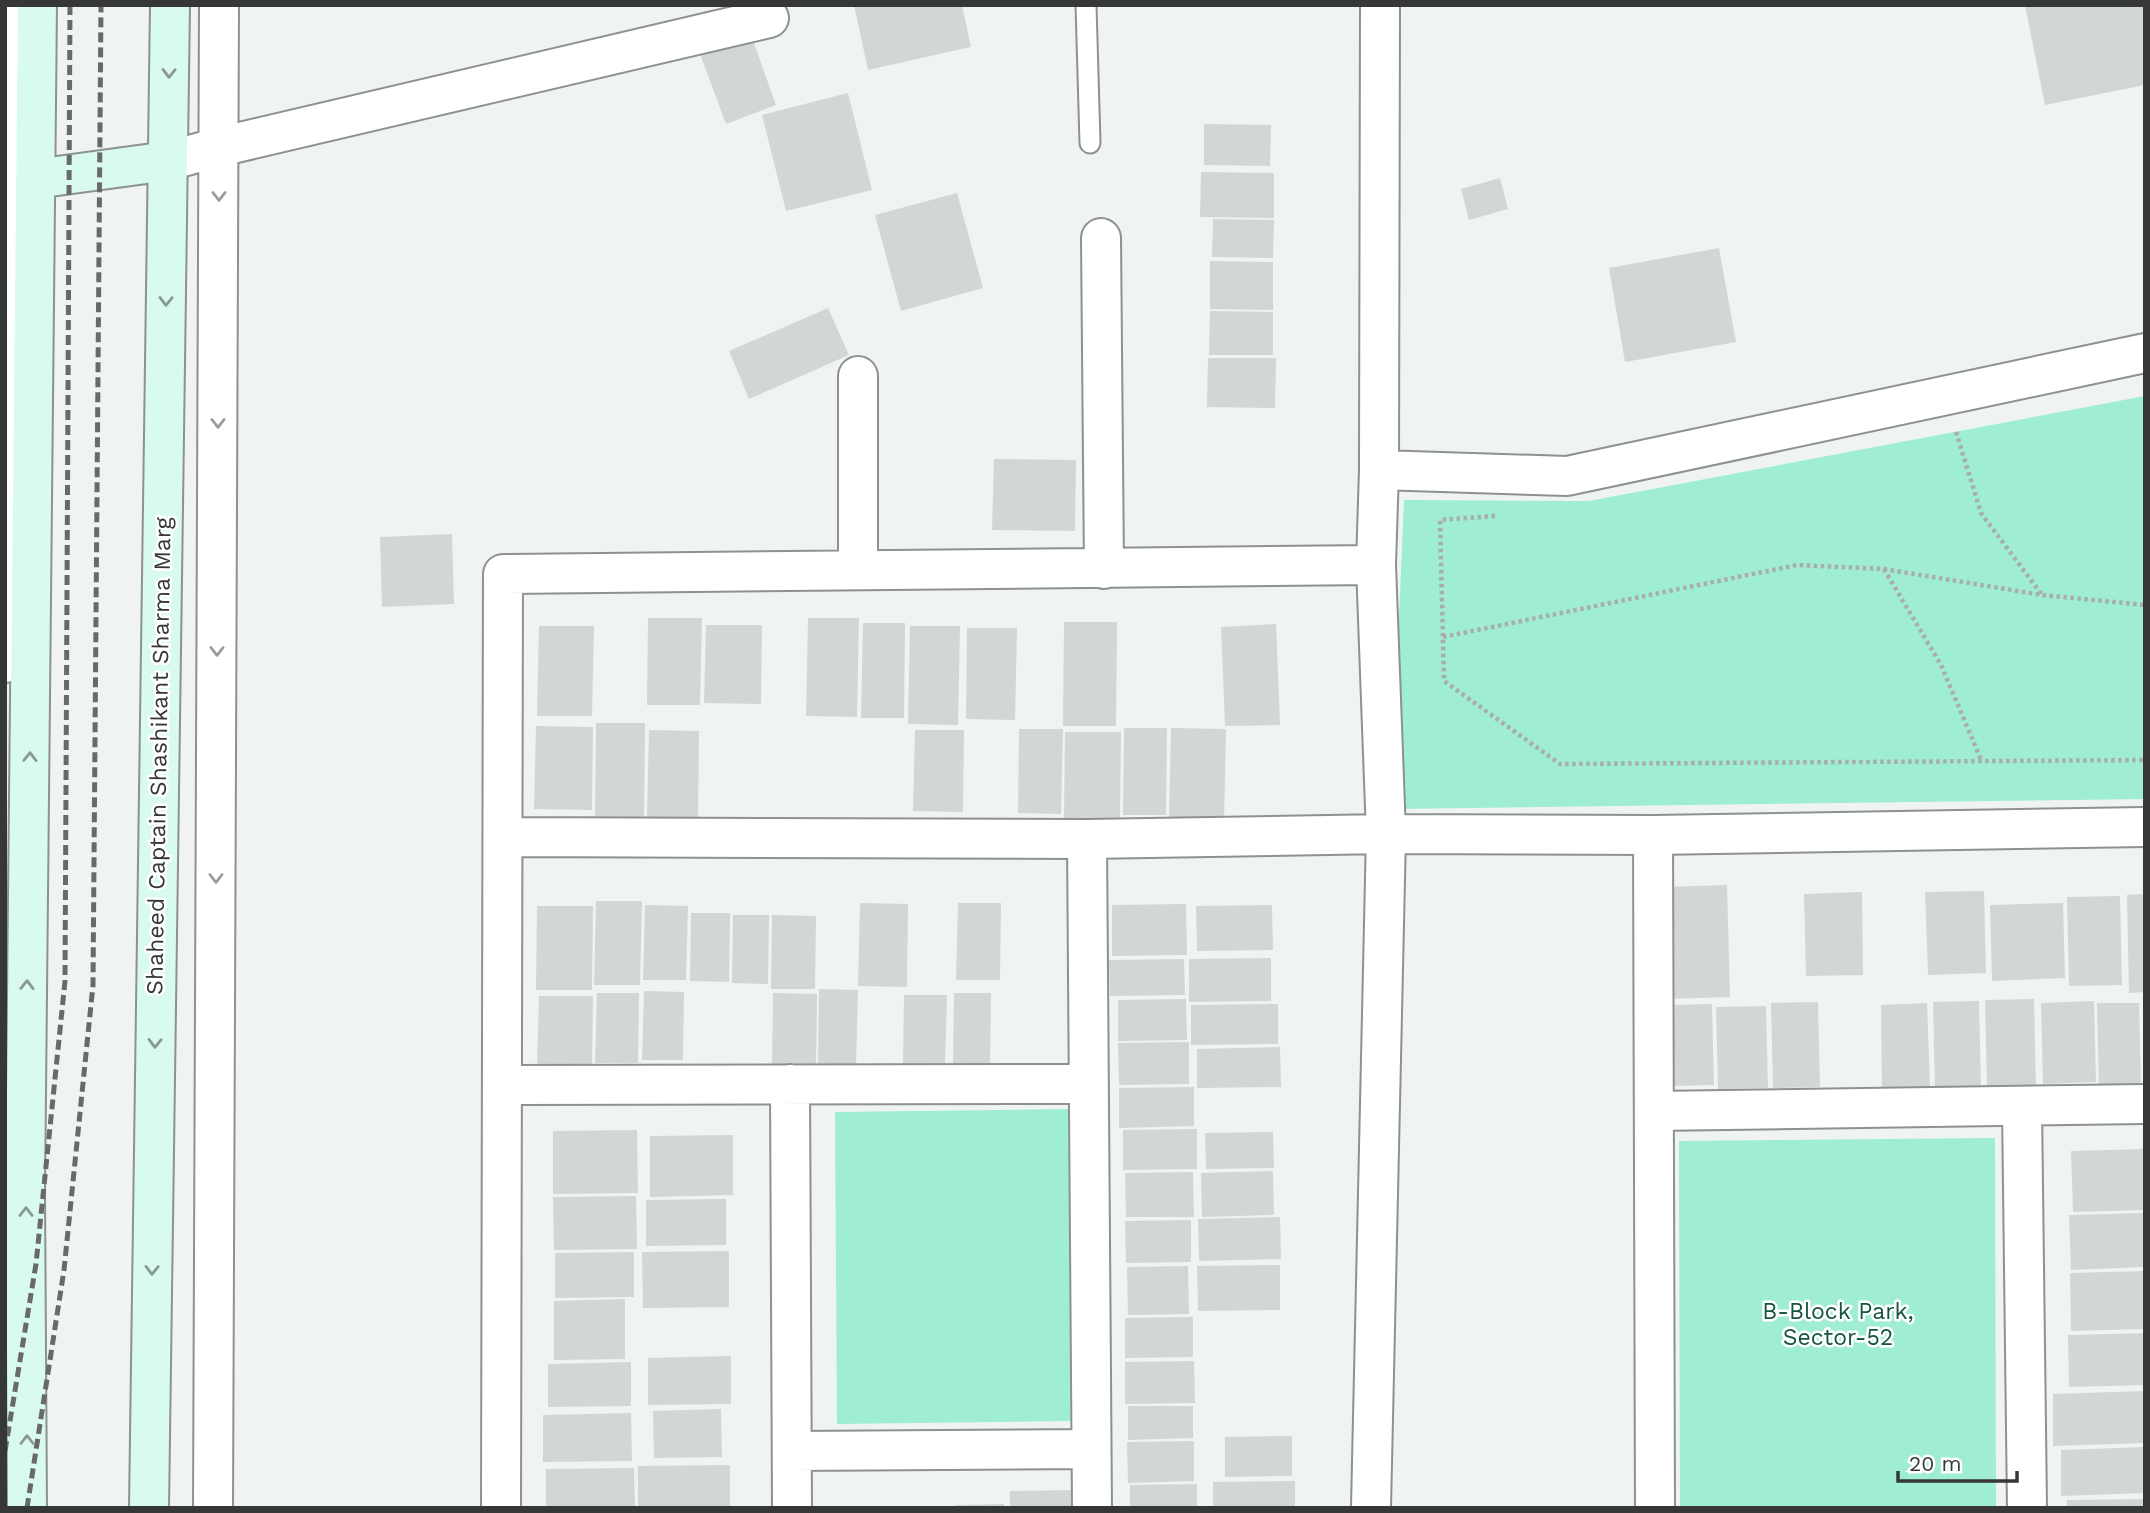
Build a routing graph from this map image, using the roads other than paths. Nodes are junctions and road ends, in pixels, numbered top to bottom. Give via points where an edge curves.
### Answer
1 (8, 5) edge
2 (37, 5) edge
3 (170, 5) edge
4 (219, 5) edge
5 (1086, 5) edge
6 (1380, 5) edge
7 (769, 18) dead end
8 (1090, 143) dead end
9 (219, 147) junction
10 (168, 161) junction
11 (35, 179) junction
12 (1101, 238) dead end
13 (2145, 353) edge
14 (858, 376) dead end
15 (5, 377) edge
16 (1379, 470) junction
17 (1376, 565) junction
18 (1104, 569) junction
19 (858, 570) junction
20 (5, 663) edge
21 (2145, 827) edge
22 (1386, 835) junction
23 (1653, 835) junction
24 (503, 837) junction
25 (1087, 839) junction
26 (790, 1084) junction
27 (1088, 1084) junction
28 (503, 1085) junction
29 (2145, 1104) edge
30 (2022, 1106) junction
31 (1654, 1111) junction
32 (1091, 1449) junction
33 (792, 1451) junction
34 (27, 1508) edge
35 (149, 1508) edge
36 (213, 1508) edge
37 (501, 1508) edge
38 (792, 1508) edge
39 (1092, 1508) edge
40 (1371, 1508) edge
41 (1655, 1508) edge
42 (2027, 1508) edge

1 - 15 street
2 - 11 main road
3 -> 10 main road, Shaheed Captain Shashikant Sharma Marg
4 - 9 street
5 - 8 lane
6 - 16 street
7 - 9 street
9 - 10 street
9 -> 36 street
10 - 11 main road
10 -> 35 main road, Shaheed Captain Shashikant Sharma Marg
34 -> 11 main road
12 - 18 street
13 - 16 street via 1567,476
14 - 19 street
15 - 20 street via 14,531
16 - 17 street
17 - 18 street
17 - 22 street
18 - 19 street
19 - 24 street via 503,574
21 - 23 street
22 - 23 street
22 - 25 street
22 - 40 street
23 - 31 street
24 - 25 street
24 - 28 street
25 - 27 street
26 - 27 street
26 - 28 street
26 - 33 street
27 - 32 street
28 - 37 street
29 - 30 street
30 - 31 street
30 - 42 street
31 - 41 street
32 - 33 street
32 - 39 street
33 - 38 street

